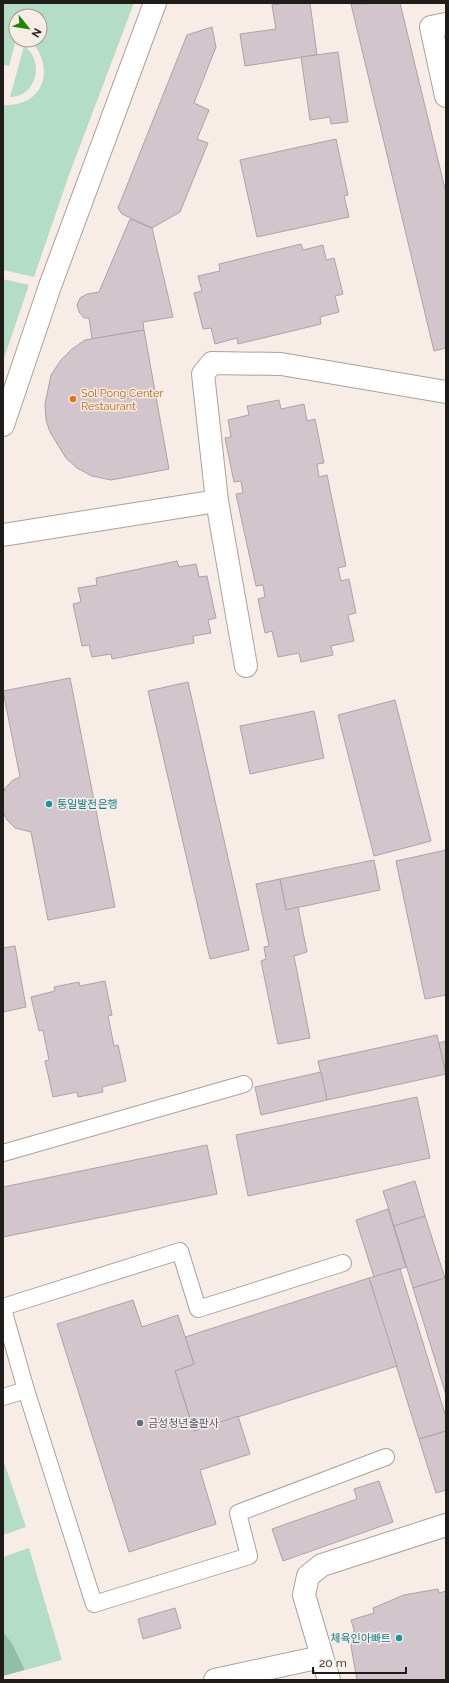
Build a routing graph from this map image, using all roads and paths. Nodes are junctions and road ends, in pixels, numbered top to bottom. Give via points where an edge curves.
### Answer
1 (155, 3) edge
2 (446, 24) edge
3 (446, 96) edge
4 (446, 392) edge
5 (3, 425) edge
6 (217, 501) junction
7 (3, 535) edge
8 (246, 666) dead end
9 (244, 1084) dead end
10 (3, 1153) edge
11 (342, 1263) dead end
12 (3, 1308) edge
13 (26, 1390) junction
14 (3, 1398) edge
15 (386, 1457) dead end
16 (446, 1524) edge
17 (321, 1657) junction
18 (215, 1680) edge
19 (329, 1680) edge

1 - 5 street via 50,286
2 - 3 street via 431,27
4 - 6 street via 281,364 212,362 203,374
6 - 7 street
6 - 8 street
9 - 10 lane
11 - 12 lane via 198,1309 180,1251
12 - 13 lane
13 - 14 lane
13 - 15 lane via 94,1604 249,1556 238,1513
16 - 17 street via 322,1565 308,1576 304,1595
17 - 18 street
17 - 19 street

